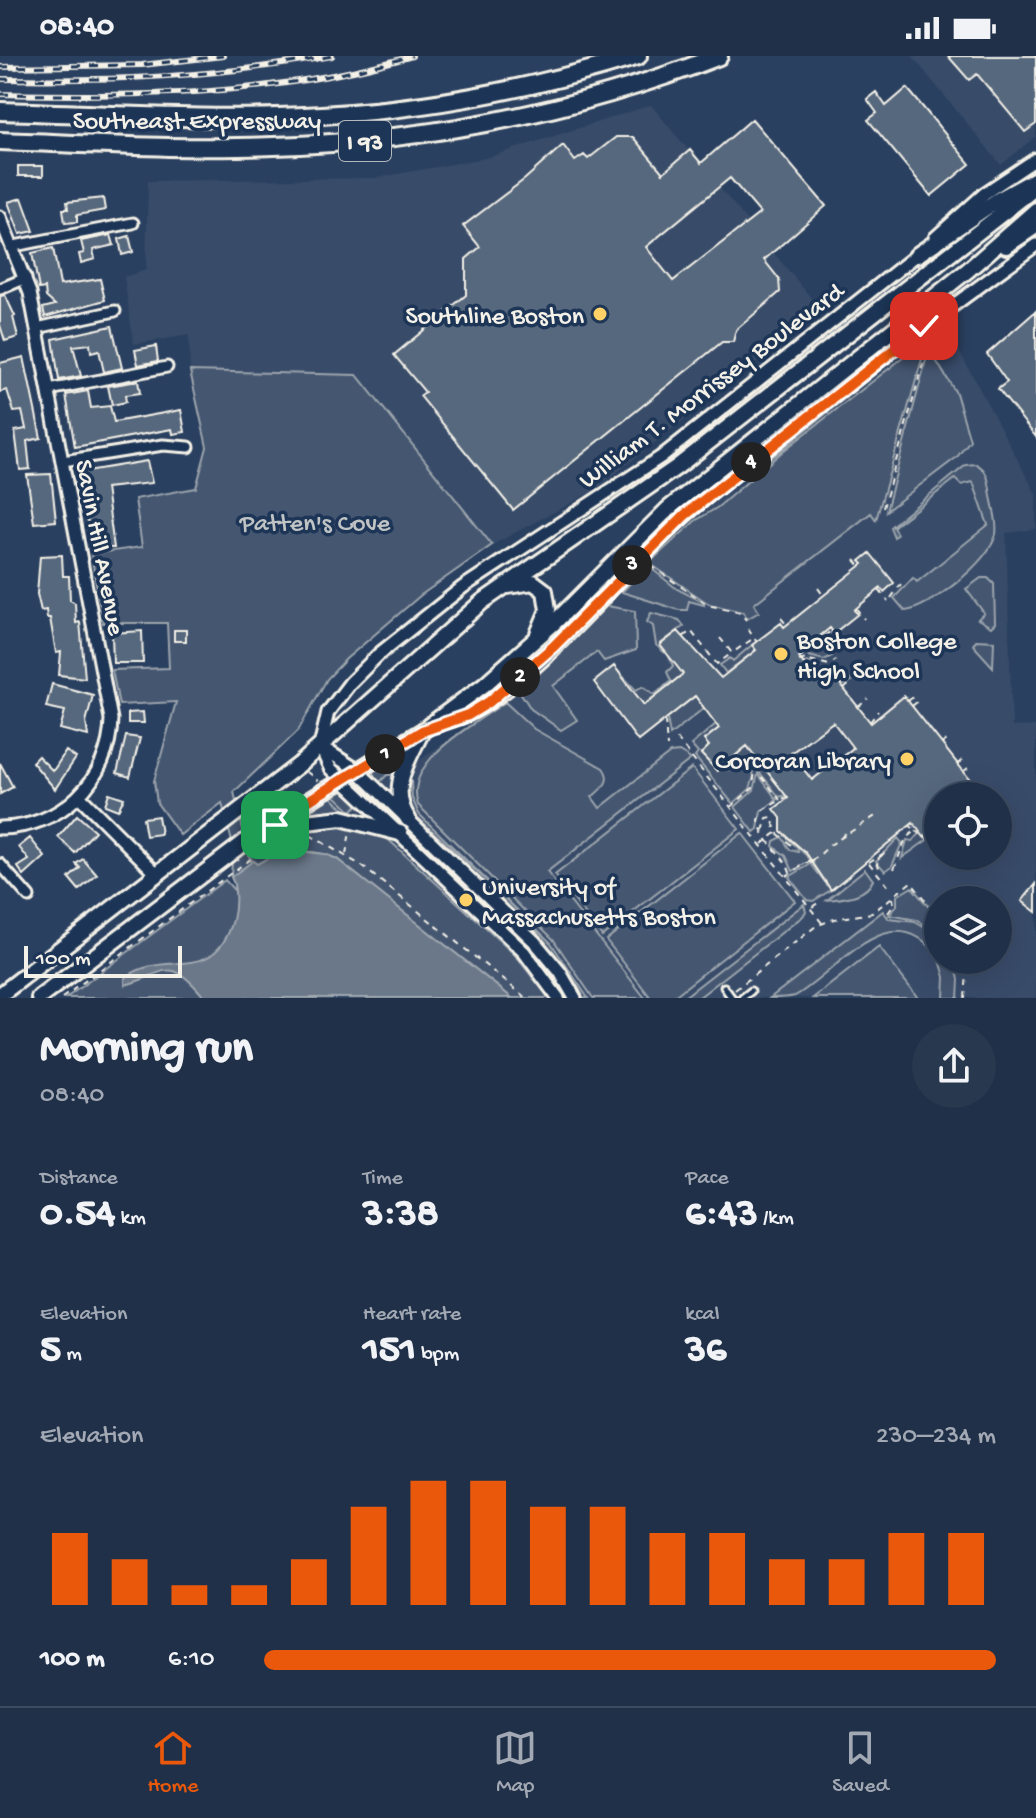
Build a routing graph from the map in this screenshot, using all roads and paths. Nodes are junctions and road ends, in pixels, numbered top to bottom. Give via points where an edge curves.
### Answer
1 (638, 56) edge
2 (719, 56) edge
3 (0, 111) edge
4 (0, 141) edge
5 (1036, 159) edge
6 (1036, 179) edge
7 (1036, 187) edge
8 (1036, 210) edge
9 (0, 217) edge
10 (133, 223) dead end
11 (1036, 226) edge
12 (1036, 245) edge
13 (14, 246) junction
14 (917, 255) junction
15 (968, 270) junction
16 (26, 278) junction
17 (0, 289) edge
18 (115, 311) dead end
19 (37, 328) junction
20 (917, 344) dead end
21 (167, 367) dead end
22 (49, 390) junction
23 (189, 447) dead end
24 (63, 461) junction
25 (883, 508) dead end
26 (855, 560) dead end
27 (647, 563) dead end
28 (860, 566) dead end
29 (901, 584) dead end
30 (889, 587) dead end
31 (818, 588) dead end
32 (879, 590) dead end
33 (496, 591) junction
34 (895, 593) junction
35 (823, 595) dead end
36 (891, 598) dead end
37 (888, 601) dead end
38 (856, 608) dead end
39 (781, 618) dead end
40 (864, 619) dead end
41 (746, 620) dead end
42 (787, 625) dead end
43 (748, 629) dead end
44 (832, 632) dead end
45 (683, 637) dead end
46 (720, 638) dead end
47 (838, 640) dead end
48 (528, 648) junction
49 (732, 653) junction
50 (836, 660) dead end
51 (799, 661) dead end
52 (717, 664) junction
53 (713, 667) dead end
54 (853, 681) dead end
55 (844, 689) dead end
56 (913, 697) dead end
57 (868, 699) dead end
58 (908, 701) dead end
59 (917, 702) dead end
60 (912, 706) dead end
61 (858, 707) dead end
62 (878, 711) dead end
63 (665, 720) dead end
64 (870, 722) dead end
65 (422, 731) junction
66 (677, 739) dead end
67 (946, 740) dead end
68 (942, 744) dead end
69 (320, 746) junction
70 (667, 747) dead end
71 (734, 756) dead end
72 (962, 760) dead end
73 (958, 764) dead end
74 (754, 768) junction
75 (968, 768) dead end
76 (357, 770) junction
77 (306, 771) dead end
78 (964, 771) dead end
79 (342, 779) junction
80 (319, 782) dead end
81 (79, 796) junction
82 (788, 796) dead end
83 (780, 801) junction
84 (731, 807) junction
85 (880, 813) dead end
86 (351, 824) dead end
87 (910, 825) dead end
88 (404, 826) junction
89 (0, 828) edge
90 (262, 829) junction
91 (847, 830) dead end
92 (778, 831) junction
93 (915, 831) junction
94 (762, 832) junction
95 (303, 834) dead end
96 (291, 835) dead end
97 (841, 839) junction
98 (924, 839) edge
99 (767, 840) junction
100 (760, 845) junction
101 (796, 849) dead end
102 (346, 855) junction
103 (812, 862) junction
104 (0, 864) edge
105 (817, 866) dead end
106 (894, 869) dead end
107 (875, 870) junction
108 (790, 872) junction
109 (157, 874) junction
110 (785, 877) junction
111 (888, 886) dead end
112 (29, 897) dead end
113 (892, 898) junction
114 (924, 899) edge
115 (818, 903) dead end
116 (811, 908) junction
117 (888, 913) dead end
118 (842, 918) junction
119 (822, 923) junction
120 (843, 925) dead end
121 (967, 974) edge
122 (724, 987) dead end
123 (751, 991) dead end
124 (0, 995) edge
125 (731, 996) edge
126 (39, 998) edge
127 (62, 998) edge
128 (526, 998) edge
129 (558, 998) edge
130 (575, 998) edge
131 (742, 998) edge
132 (965, 998) edge

1 - 3 highway, Southeast Expressway / I 93 via 510,91 358,113 255,117
2 - 4 highway, Southeast Expressway / I 93 via 552,110 403,137 270,147
5 - 14 street, William T. Morrissey Boulevard via 964,210
6 - 14 main road
7 - 33 main road, William T. Morrissey Boulevard via 677,467
8 - 15 main road
9 - 13 street, Savin Hill Avenue
10 - 13 street
11 - 15 main road
12 - 65 street via 700,503 496,697 468,715
13 - 16 street, Savin Hill Avenue
14 - 69 street, William T. Morrissey Boulevard via 661,457 418,621 340,694 325,719
15 - 48 main road via 682,496
16 - 17 street
16 - 19 street, Savin Hill Avenue
18 - 19 street
19 - 22 street, Savin Hill Avenue
20 - 25 path via 926,353
21 - 22 street
22 - 24 street, Savin Hill Avenue
23 - 24 street via 163,445
24 - 81 street, Savin Hill Avenue via 111,711 103,759
26 - 28 path
27 - 41 path via 708,605 741,613
29 - 34 path
30 - 34 path
31 - 35 path
32 - 37 path
33 - 48 main road via 529,581 545,591 548,610
33 - 69 main road, William T. Morrissey Boulevard
34 - 36 path
38 - 40 path
39 - 42 path
43 - 49 path via 755,639
44 - 47 path
45 - 52 path via 691,631
46 - 49 path
48 - 65 main road
49 - 52 path
50 - 51 path via 829,665
52 - 53 path
54 - 55 path
56 - 58 path
57 - 61 path
59 - 60 path
62 - 64 path
63 - 70 path
65 - 76 main road
65 - 88 main road via 399,783
66 - 84 path
67 - 68 path
69 - 76 street
69 - 79 street
69 - 109 main road, William T. Morrissey Boulevard
71 - 74 path
72 - 73 path
74 - 83 path
74 - 84 path via 753,788
75 - 78 path
76 - 79 main road
76 - 88 street
77 - 80 path
79 - 88 street
79 - 90 main road
81 - 89 street, Savin Hill Avenue via 44,821
81 - 109 street
82 - 83 path
83 - 94 path via 759,816
84 - 100 path
85 - 97 path
86 - 102 path
87 - 93 path
88 - 90 main road via 332,818
88 - 129 street via 524,952
88 - 130 street via 545,953
90 - 126 main road
91 - 97 path
92 - 94 path via 772,817
92 - 99 path
92 - 101 path
93 - 98 path
93 - 106 path via 906,838
94 - 99 path
95 - 102 path
96 - 127 path via 257,854
97 - 103 path
99 - 100 path
99 - 108 path via 785,857
100 - 110 path
102 - 128 path
103 - 105 path
103 - 108 path
104 - 112 street
107 - 107 path via 875,861 886,852 868,862
107 - 111 path
108 - 110 path
109 - 124 main road, William T. Morrissey Boulevard
110 - 116 path
113 - 114 path via 911,882
113 - 117 path via 895,904
113 - 118 path via 869,914
115 - 116 path
116 - 119 path
118 - 119 path
118 - 120 path
119 - 125 path
121 - 132 path
122 - 125 lane
123 - 131 lane

